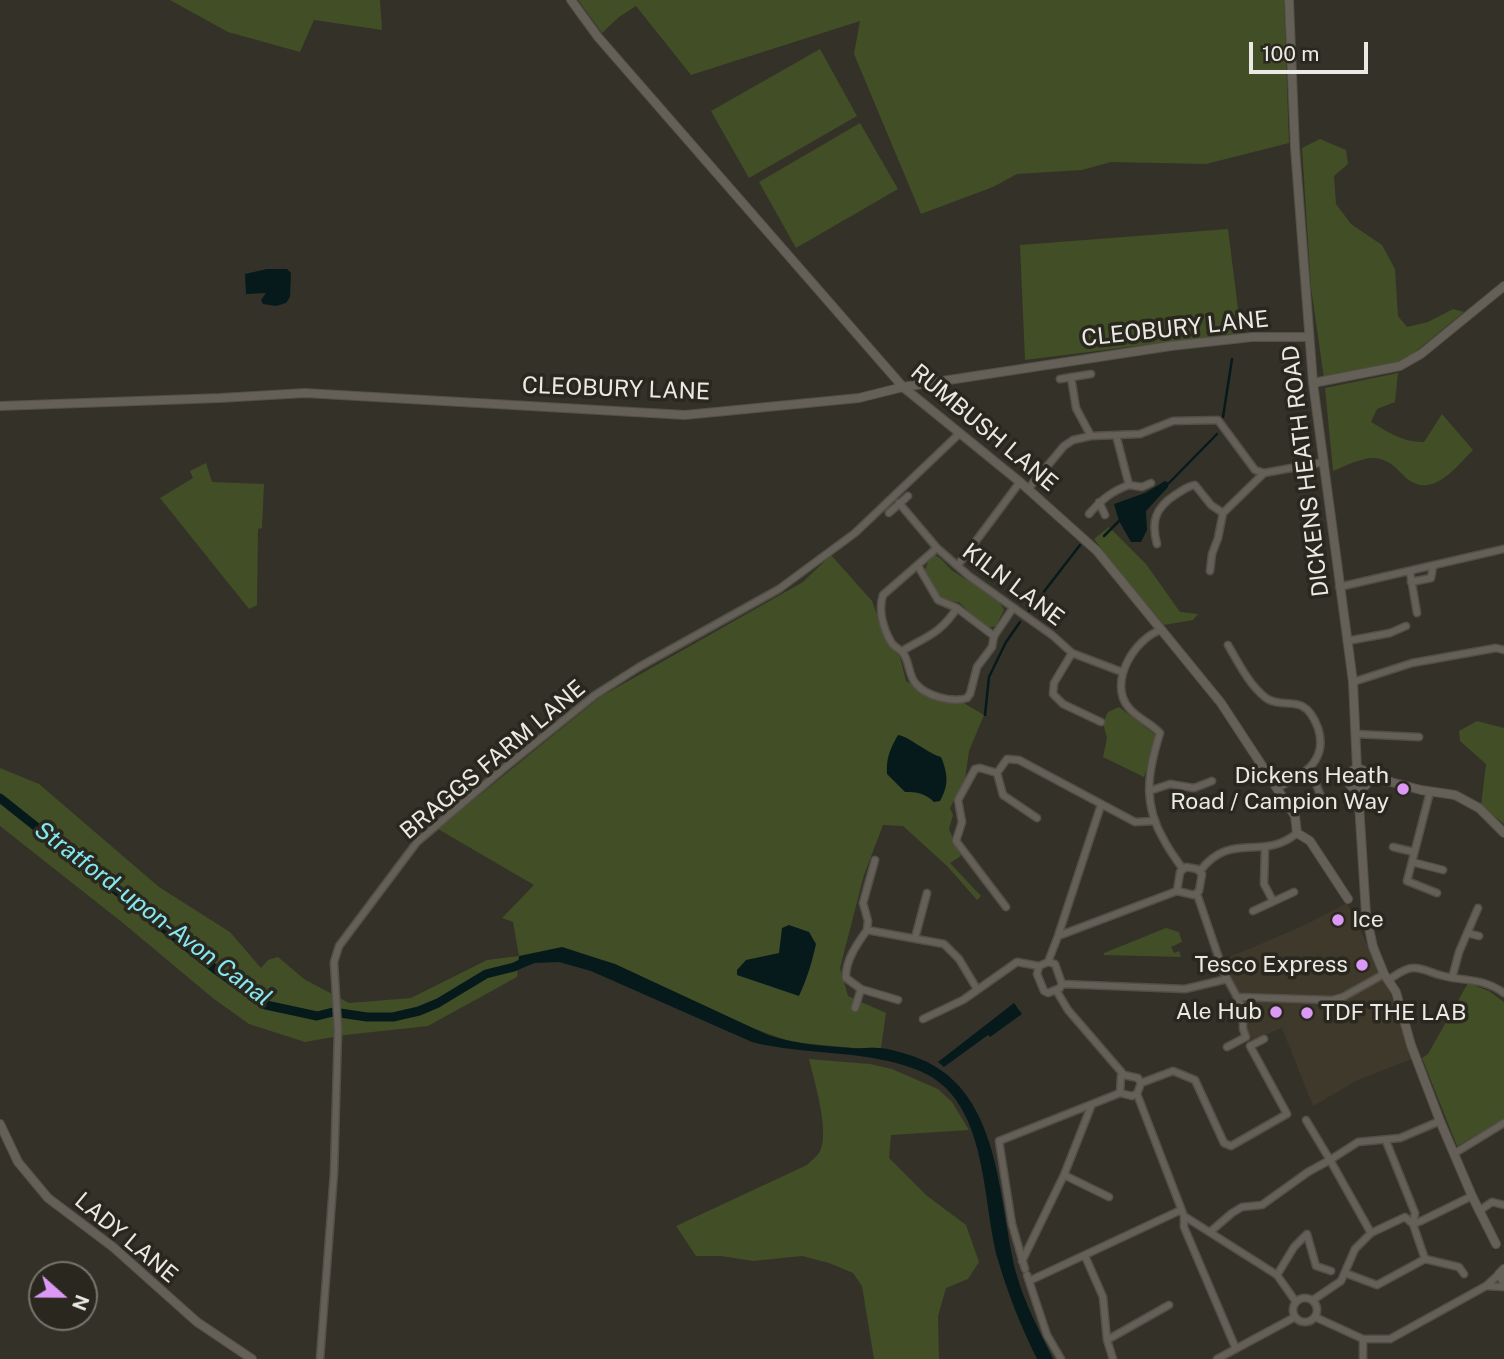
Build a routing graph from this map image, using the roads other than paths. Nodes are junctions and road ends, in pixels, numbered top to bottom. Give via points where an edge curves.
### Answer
1 (571, 0) edge
2 (1289, 0) edge
3 (1504, 286) edge
4 (1309, 337) junction
5 (1091, 374) dead end
6 (1071, 377) junction
7 (1059, 379) dead end
8 (1313, 383) junction
9 (903, 387) junction
10 (0, 406) edge
11 (960, 433) junction
12 (1116, 435) junction
13 (1091, 436) junction
14 (1324, 462) junction
15 (1264, 473) junction
16 (1020, 482) junction
17 (1152, 483) dead end
18 (1129, 485) junction
19 (1028, 489) junction
20 (908, 496) dead end
21 (1099, 502) junction
22 (899, 503) junction
23 (889, 513) dead end
24 (1223, 513) junction
25 (1089, 514) dead end
26 (1105, 515) dead end
27 (1157, 544) dead end
28 (937, 548) junction
29 (1504, 549) edge
30 (958, 565) junction
31 (918, 566) junction
32 (1433, 566) junction
33 (1210, 571) dead end
34 (1410, 572) junction
35 (1411, 582) junction
36 (1339, 587) junction
37 (957, 608) junction
38 (1013, 608) junction
39 (1417, 612) dead end
40 (1406, 626) dead end
41 (1161, 630) junction
42 (994, 636) junction
43 (1347, 641) junction
44 (1504, 649) edge
45 (902, 651) junction
46 (1072, 653) junction
47 (1220, 653) dead end
48 (1122, 672) junction
49 (1046, 678) dead end
50 (1353, 682) junction
51 (1054, 683) junction
52 (1101, 722) dead end
53 (1355, 734) junction
54 (1419, 737) dead end
55 (1356, 769) junction
56 (1307, 771) junction
57 (998, 773) junction
58 (1212, 780) dead end
59 (1368, 780) junction
60 (1277, 788) junction
61 (1358, 789) junction
62 (1149, 791) junction
63 (1430, 792) junction
64 (1322, 799) dead end
65 (1101, 805) junction
66 (1037, 818) dead end
67 (1155, 821) junction
68 (1297, 833) junction
69 (1504, 833) edge
70 (1393, 846) dead end
71 (1265, 848) junction
72 (1414, 852) junction
73 (875, 860) dead end
74 (1412, 862) junction
75 (1182, 868) junction
76 (1443, 870) dead end
77 (1200, 871) junction
78 (1177, 891) junction
79 (1294, 892) dead end
80 (1437, 892) dead end
81 (927, 893) dead end
82 (1197, 894) junction
83 (1348, 899) dead end
84 (1273, 901) junction
85 (1006, 908) dead end
86 (1478, 908) dead end
87 (1253, 911) dead end
88 (1366, 914) junction
89 (1356, 917) dead end
90 (867, 930) junction
91 (1467, 933) junction
92 (1058, 936) junction
93 (1479, 936) dead end
94 (915, 938) junction
95 (1048, 962) junction
96 (1039, 966) junction
97 (1386, 977) junction
98 (1452, 978) junction
99 (1227, 979) junction
100 (1062, 984) junction
101 (861, 989) junction
102 (977, 989) junction
103 (1056, 990) junction
104 (1504, 993) edge
105 (1238, 997) junction
106 (898, 1000) dead end
107 (855, 1008) dead end
108 (923, 1018) dead end
109 (1264, 1039) dead end
110 (1227, 1046) dead end
111 (1124, 1074) junction
112 (1141, 1083) junction
113 (1120, 1093) junction
114 (1138, 1094) junction
115 (1092, 1104) junction
116 (1306, 1120) dead end
117 (1440, 1121) junction
118 (1504, 1123) edge
119 (0, 1124) edge
120 (1386, 1141) junction
121 (1454, 1153) junction
122 (1330, 1160) junction
123 (1064, 1175) junction
124 (1472, 1196) junction
125 (1109, 1197) dead end
126 (1504, 1205) edge
127 (1479, 1211) junction
128 (1182, 1213) junction
129 (1413, 1224) junction
130 (1210, 1232) junction
131 (1371, 1233) junction
132 (1496, 1244) dead end
133 (1085, 1256) junction
134 (1425, 1259) junction
135 (1023, 1261) junction
136 (1339, 1273) junction
137 (1464, 1274) dead end
138 (1027, 1275) junction
139 (1277, 1275) junction
140 (1502, 1275) edge
141 (1486, 1286) junction
142 (1504, 1287) edge
143 (1312, 1300) junction
144 (1296, 1302) junction
145 (1169, 1305) dead end
146 (1295, 1317) junction
147 (1315, 1317) junction
148 (1107, 1339) junction
149 (1363, 1339) junction
150 (1236, 1349) junction
151 (252, 1359) edge
152 (320, 1359) edge
153 (1061, 1359) edge
154 (1113, 1359) edge
155 (1217, 1359) edge
156 (1363, 1359) edge

1 - 9 street, RUMBUSH LANE via 598,37
2 - 4 street, DICKENS HEATH ROAD
3 - 8 street via 1400,366
4 - 8 street, DICKENS HEATH ROAD
4 - 9 street, CLEOBURY LANE via 1252,337 1171,346
5 - 6 street
6 - 7 street
6 - 13 street via 1076,408
8 - 14 street, DICKENS HEATH ROAD
9 - 10 street, CLEOBURY LANE via 859,398 685,415 305,393
9 - 11 street, RUMBUSH LANE
11 - 16 street, RUMBUSH LANE
11 - 152 street, BRAGGS FARM LANE via 855,533 779,589 595,695 417,842 339,946 334,962 334,1173
12 - 13 street
12 - 15 street via 1140,434 1173,421 1218,420 1255,470
12 - 18 street
13 - 19 street via 1064,446
14 - 15 street
14 - 36 street, DICKENS HEATH ROAD
15 - 24 street
16 - 19 street, RUMBUSH LANE
16 - 30 street
17 - 18 street
18 - 21 street
19 - 41 street, RUMBUSH LANE via 1097,551
20 - 22 street
21 - 25 street
21 - 26 street
22 - 23 street
22 - 28 street, KILN LANE
24 - 27 street via 1195,485 1189,486 1161,506 1154,518
24 - 33 street
28 - 30 street, KILN LANE
28 - 31 street
29 - 32 street
30 - 38 street, KILN LANE
31 - 37 street via 937,600
31 - 45 street via 883,595 880,604 891,642
32 - 34 street
32 - 35 street via 1431,578
34 - 35 street
34 - 36 street
35 - 39 street
36 - 43 street, DICKENS HEATH ROAD
37 - 42 street
37 - 45 street via 935,634
38 - 42 street
38 - 46 street, KILN LANE
40 - 43 street
41 - 48 street via 1137,649
41 - 60 street, RUMBUSH LANE via 1221,703
42 - 45 street via 992,647 976,667 970,694 961,700 932,695 916,684
43 - 50 street, DICKENS HEATH ROAD
44 - 50 street via 1412,663
46 - 48 street, KILN LANE
46 - 51 street
47 - 56 street via 1229,647 1265,697 1301,706 1310,713 1320,745 1318,757
48 - 62 street via 1121,690 1129,708 1160,728 1149,766
49 - 51 street
50 - 53 street, DICKENS HEATH ROAD
51 - 52 street via 1058,700
53 - 54 street
53 - 55 street, DICKENS HEATH ROAD
55 - 59 street via 1365,772
55 - 61 street via 1349,778
56 - 60 street
56 - 64 street
57 - 65 street via 1007,760 1019,760
57 - 66 street via 1003,795
57 - 85 street via 975,769 958,800 962,822 956,841
58 - 62 street via 1194,788 1170,784
59 - 61 street
59 - 63 street
60 - 68 street, RUMBUSH LANE via 1295,816
61 - 88 street
62 - 67 street
63 - 69 street via 1467,800
63 - 72 street
65 - 67 street via 1135,822
65 - 92 street
67 - 75 street
68 - 71 street via 1285,843
68 - 83 street, RUMBUSH LANE via 1310,841
70 - 72 street
71 - 77 street via 1230,848
71 - 84 street via 1264,884
72 - 74 street
73 - 90 street via 863,903
74 - 76 street
74 - 80 street via 1407,881
75 - 77 street
75 - 78 street
77 - 82 street
78 - 82 street
78 - 92 street
79 - 84 street
81 - 94 street
82 - 99 street
84 - 87 street
86 - 91 street
88 - 89 street
88 - 97 street
90 - 94 street
90 - 101 street via 845,970 846,978
91 - 93 street
91 - 98 street
92 - 95 street
94 - 102 street via 944,944
95 - 96 street
95 - 100 street via 1055,964
96 - 102 street via 1017,962
96 - 103 street via 1037,974 1044,991
97 - 98 street via 1415,967
97 - 105 street via 1332,1000
97 - 117 street via 1399,1000
98 - 104 street via 1476,980
99 - 100 street via 1185,989
99 - 105 street
100 - 103 street
101 - 106 street
101 - 107 street
102 - 108 street
103 - 111 street
105 - 110 street via 1244,1008 1246,1037
109 - 112 street via 1250,1046 1287,1114 1231,1146 1218,1132 1195,1080 1173,1071
111 - 112 street
111 - 113 street
112 - 114 street
113 - 114 street
113 - 115 street
114 - 128 street
115 - 123 street
115 - 135 street via 999,1141 1012,1224
116 - 122 street
117 - 120 street
117 - 121 street
118 - 121 street
119 - 151 street, LADY LANE via 18,1162 48,1198 113,1247 197,1322
120 - 122 street via 1358,1142
120 - 129 street via 1415,1213
121 - 124 street
122 - 130 street via 1262,1205 1242,1207
122 - 131 street
123 - 125 street
123 - 135 street
124 - 127 street
124 - 129 street
126 - 127 street via 1492,1202
127 - 132 street
128 - 130 street
128 - 133 street
128 - 150 street
129 - 131 street via 1405,1217
129 - 134 street
130 - 139 street
131 - 136 street
133 - 138 street
133 - 148 street via 1103,1297
134 - 136 street via 1377,1285
134 - 137 street via 1459,1267
135 - 138 street
136 - 139 street via 1316,1266 1307,1234
136 - 143 street via 1341,1281
138 - 153 street via 1046,1335
139 - 144 street
140 - 141 street
141 - 142 street
141 - 149 street via 1390,1339
143 - 144 street
143 - 147 street via 1317,1306
144 - 146 street
145 - 148 street
146 - 147 street via 1305,1322
146 - 150 street
147 - 149 street
148 - 154 street
149 - 156 street
150 - 155 street

